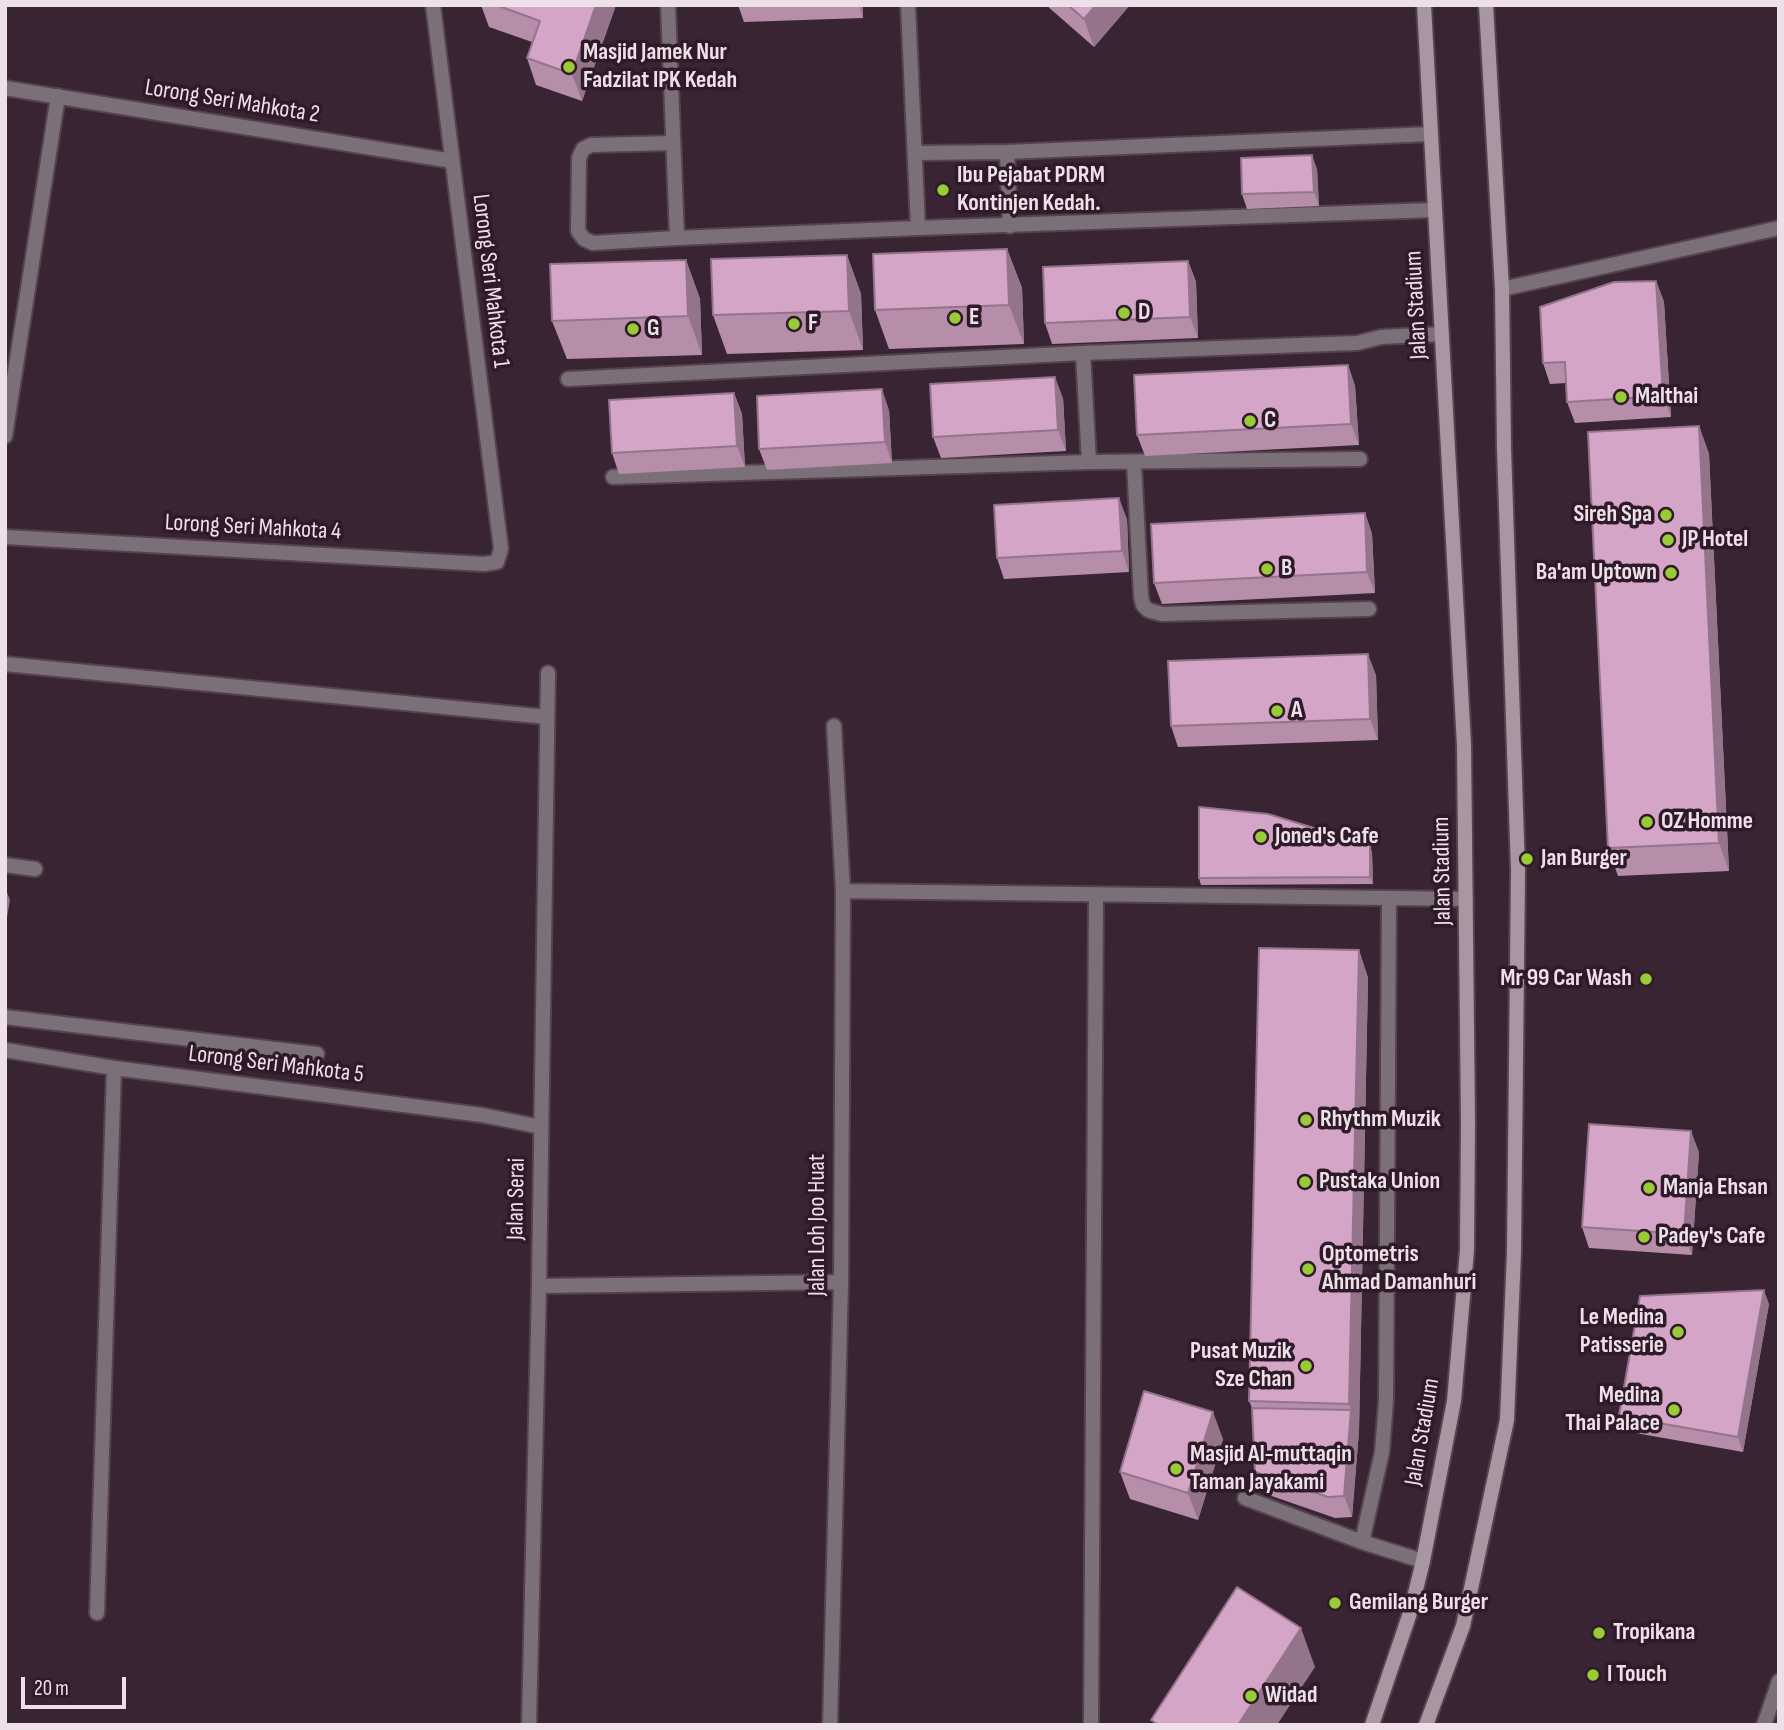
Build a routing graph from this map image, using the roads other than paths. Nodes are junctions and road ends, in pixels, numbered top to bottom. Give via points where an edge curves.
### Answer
1 (433, 5) edge
2 (668, 5) edge
3 (908, 5) edge
4 (1424, 5) edge
5 (1486, 5) edge
6 (5, 88) edge
7 (58, 96) junction
8 (1431, 134) junction
9 (673, 143) junction
10 (1007, 152) junction
11 (915, 153) junction
12 (452, 161) junction
13 (1434, 210) junction
14 (1010, 226) junction
15 (918, 228) junction
16 (1779, 228) edge
17 (677, 238) junction
18 (1502, 289) junction
19 (1442, 334) junction
20 (1083, 353) junction
21 (568, 379) dead end
22 (5, 436) edge
23 (1360, 459) dead end
24 (1089, 462) junction
25 (1134, 463) junction
26 (613, 477) edge
27 (5, 537) edge
28 (497, 562) joint
29 (1369, 610) dead end
30 (5, 664) edge
31 (548, 673) dead end
32 (547, 717) junction
33 (834, 726) dead end
34 (5, 865) edge
35 (35, 869) dead end
36 (843, 891) junction
37 (1096, 895) junction
38 (1389, 898) junction
39 (1466, 899) junction
40 (5, 1017) edge
41 (5, 1050) edge
42 (317, 1054) dead end
43 (114, 1068) junction
44 (541, 1126) junction
45 (841, 1282) junction
46 (539, 1286) junction
47 (1245, 1498) dead end
48 (1362, 1542) junction
49 (1423, 1561) junction
50 (97, 1613) dead end
51 (1779, 1681) edge
52 (529, 1725) edge
53 (830, 1725) edge
54 (1091, 1725) edge
55 (1371, 1725) edge
56 (1426, 1725) edge
57 (1764, 1725) edge

1 - 12 street, Lorong Seri Mahkota 1
2 - 9 street
3 - 11 street
4 - 8 main road, Jalan Stadium
5 - 18 main road
6 - 7 street, Lorong Seri Mahkota 2
7 - 12 street, Lorong Seri Mahkota 2
7 - 22 street
8 - 10 street
8 - 13 main road, Jalan Stadium
9 - 17 street
9 - 17 street via 583,149 578,232 593,243
10 - 11 street
10 - 14 street
11 - 15 street
12 - 28 street, Lorong Seri Mahkota 1 via 500,549
13 - 14 street
13 - 19 main road, Jalan Stadium
14 - 15 street
15 - 17 street
16 - 18 street
18 - 56 main road via 1518,871 1514,1252 1507,1420 1463,1626
19 - 20 street via 1357,343
19 - 39 main road, Jalan Stadium via 1464,745
20 - 21 street
20 - 24 street
23 - 25 street
24 - 25 street
24 - 26 street
25 - 29 street via 1141,596 1148,610 1162,614
27 - 28 street, Lorong Seri Mahkota 4
30 - 32 street
31 - 32 street, Jalan Serai
32 - 44 street, Jalan Serai
33 - 36 street, Jalan Loh Joo Huat
34 - 35 street
36 - 37 street
36 - 45 street, Jalan Loh Joo Huat
37 - 38 street
37 - 54 street
38 - 39 street
38 - 48 street via 1386,1401 1382,1452
39 - 49 main road, Jalan Stadium via 1467,1250 1454,1401
40 - 42 street
41 - 43 street, Lorong Seri Mahkota 5
43 - 44 street, Lorong Seri Mahkota 5
43 - 50 street
44 - 46 street, Jalan Serai
45 - 46 street
45 - 53 street, Jalan Loh Joo Huat
46 - 52 street, Jalan Serai
47 - 48 street
48 - 49 street
49 - 55 main road, Jalan Stadium
51 - 57 street

